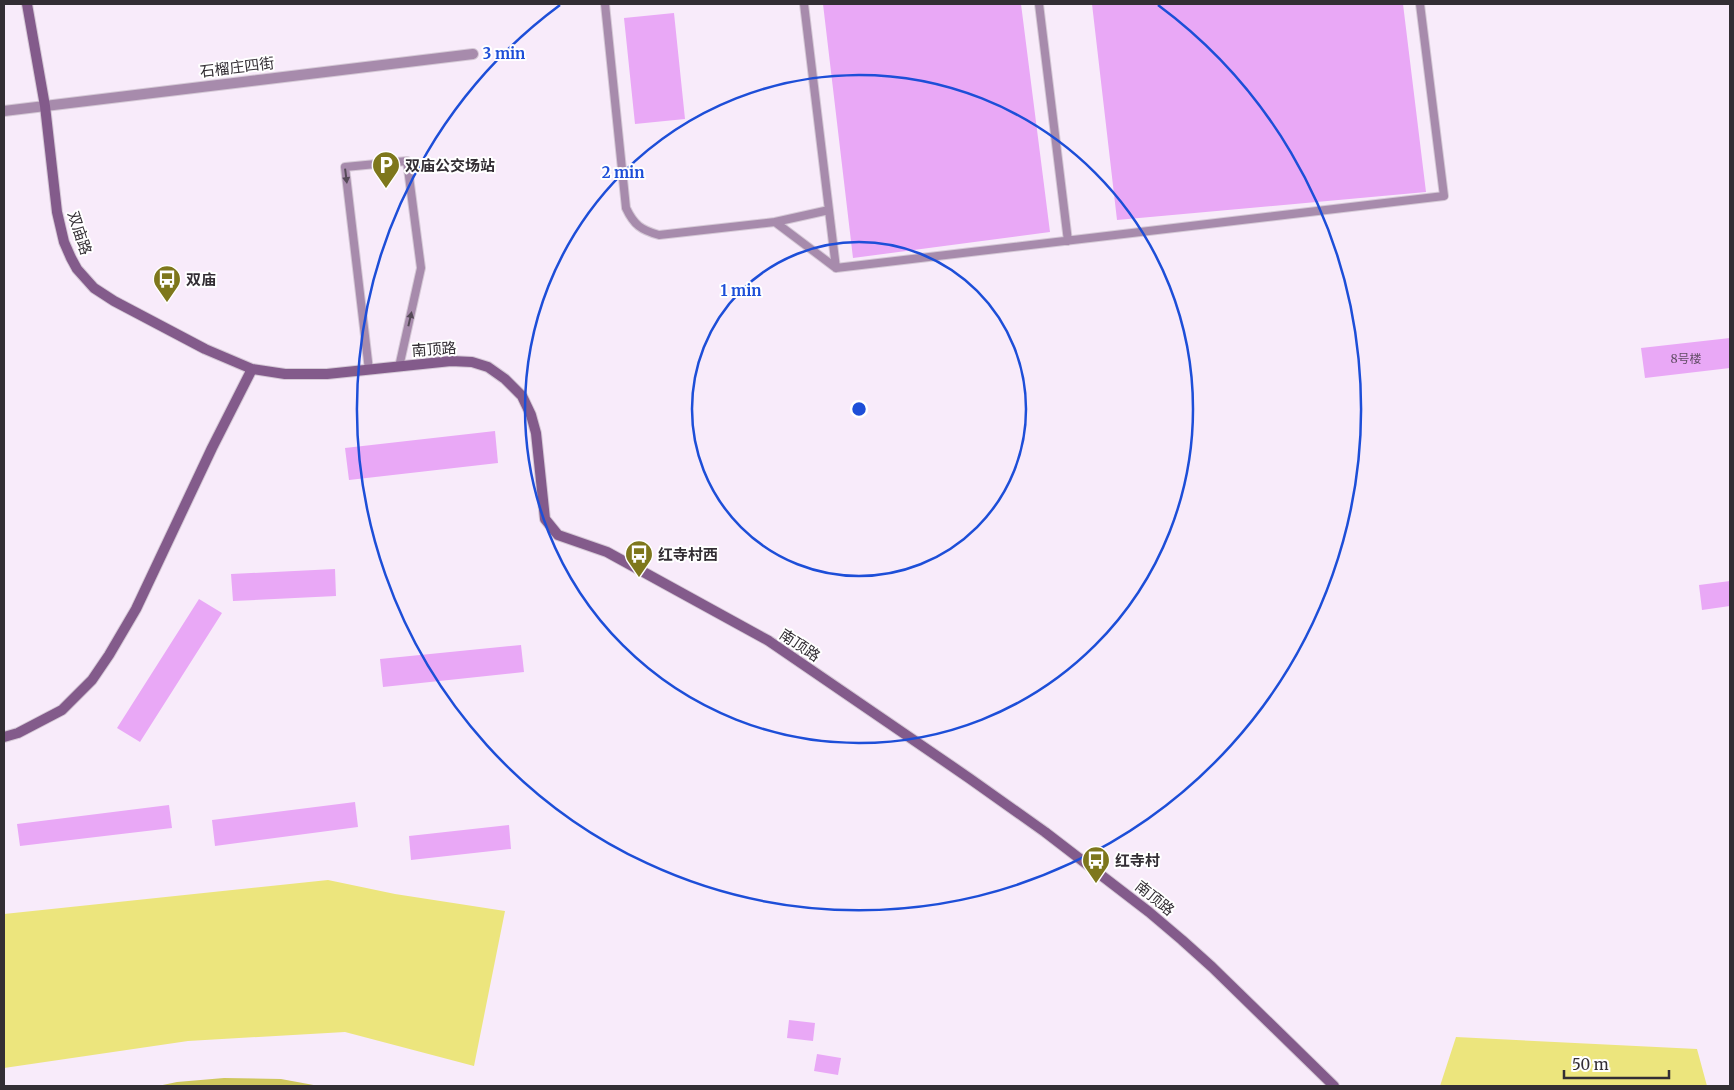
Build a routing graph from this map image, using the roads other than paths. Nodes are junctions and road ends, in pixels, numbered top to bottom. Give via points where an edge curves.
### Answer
1 (27, 4) edge
2 (605, 4) edge
3 (804, 4) edge
4 (1038, 4) edge
5 (1420, 4) edge
6 (473, 54) dead end
7 (45, 106) junction
8 (4, 111) edge
9 (829, 210) junction
10 (776, 222) junction
11 (1068, 241) junction
12 (836, 268) junction
13 (399, 367) junction
14 (252, 369) junction
15 (370, 370) junction
16 (4, 737) edge
17 (1334, 1086) edge

1 - 7 street, 双庙路
2 - 10 lane via 626,208 632,221 659,236
3 - 9 lane
4 - 11 lane
5 - 11 lane via 1444,196
6 - 7 street, 石榴庄四街
7 - 8 street, 石榴庄四街
7 - 14 street, 双庙路 via 57,212 64,242 77,269 94,288 114,301 204,349
9 - 10 lane
9 - 12 lane
10 - 12 lane
11 - 12 lane
13 - 15 street, 南顶路
13 -> 15 lane via 421,268 407,161 345,167
13 - 17 street, 南顶路 via 472,362 488,367 505,379 522,396 531,415 536,432 545,519 558,535 607,552 769,642 1015,810 1182,940
14 - 15 street, 南顶路 via 286,374
14 - 16 street via 136,609 109,655 92,680 62,710

